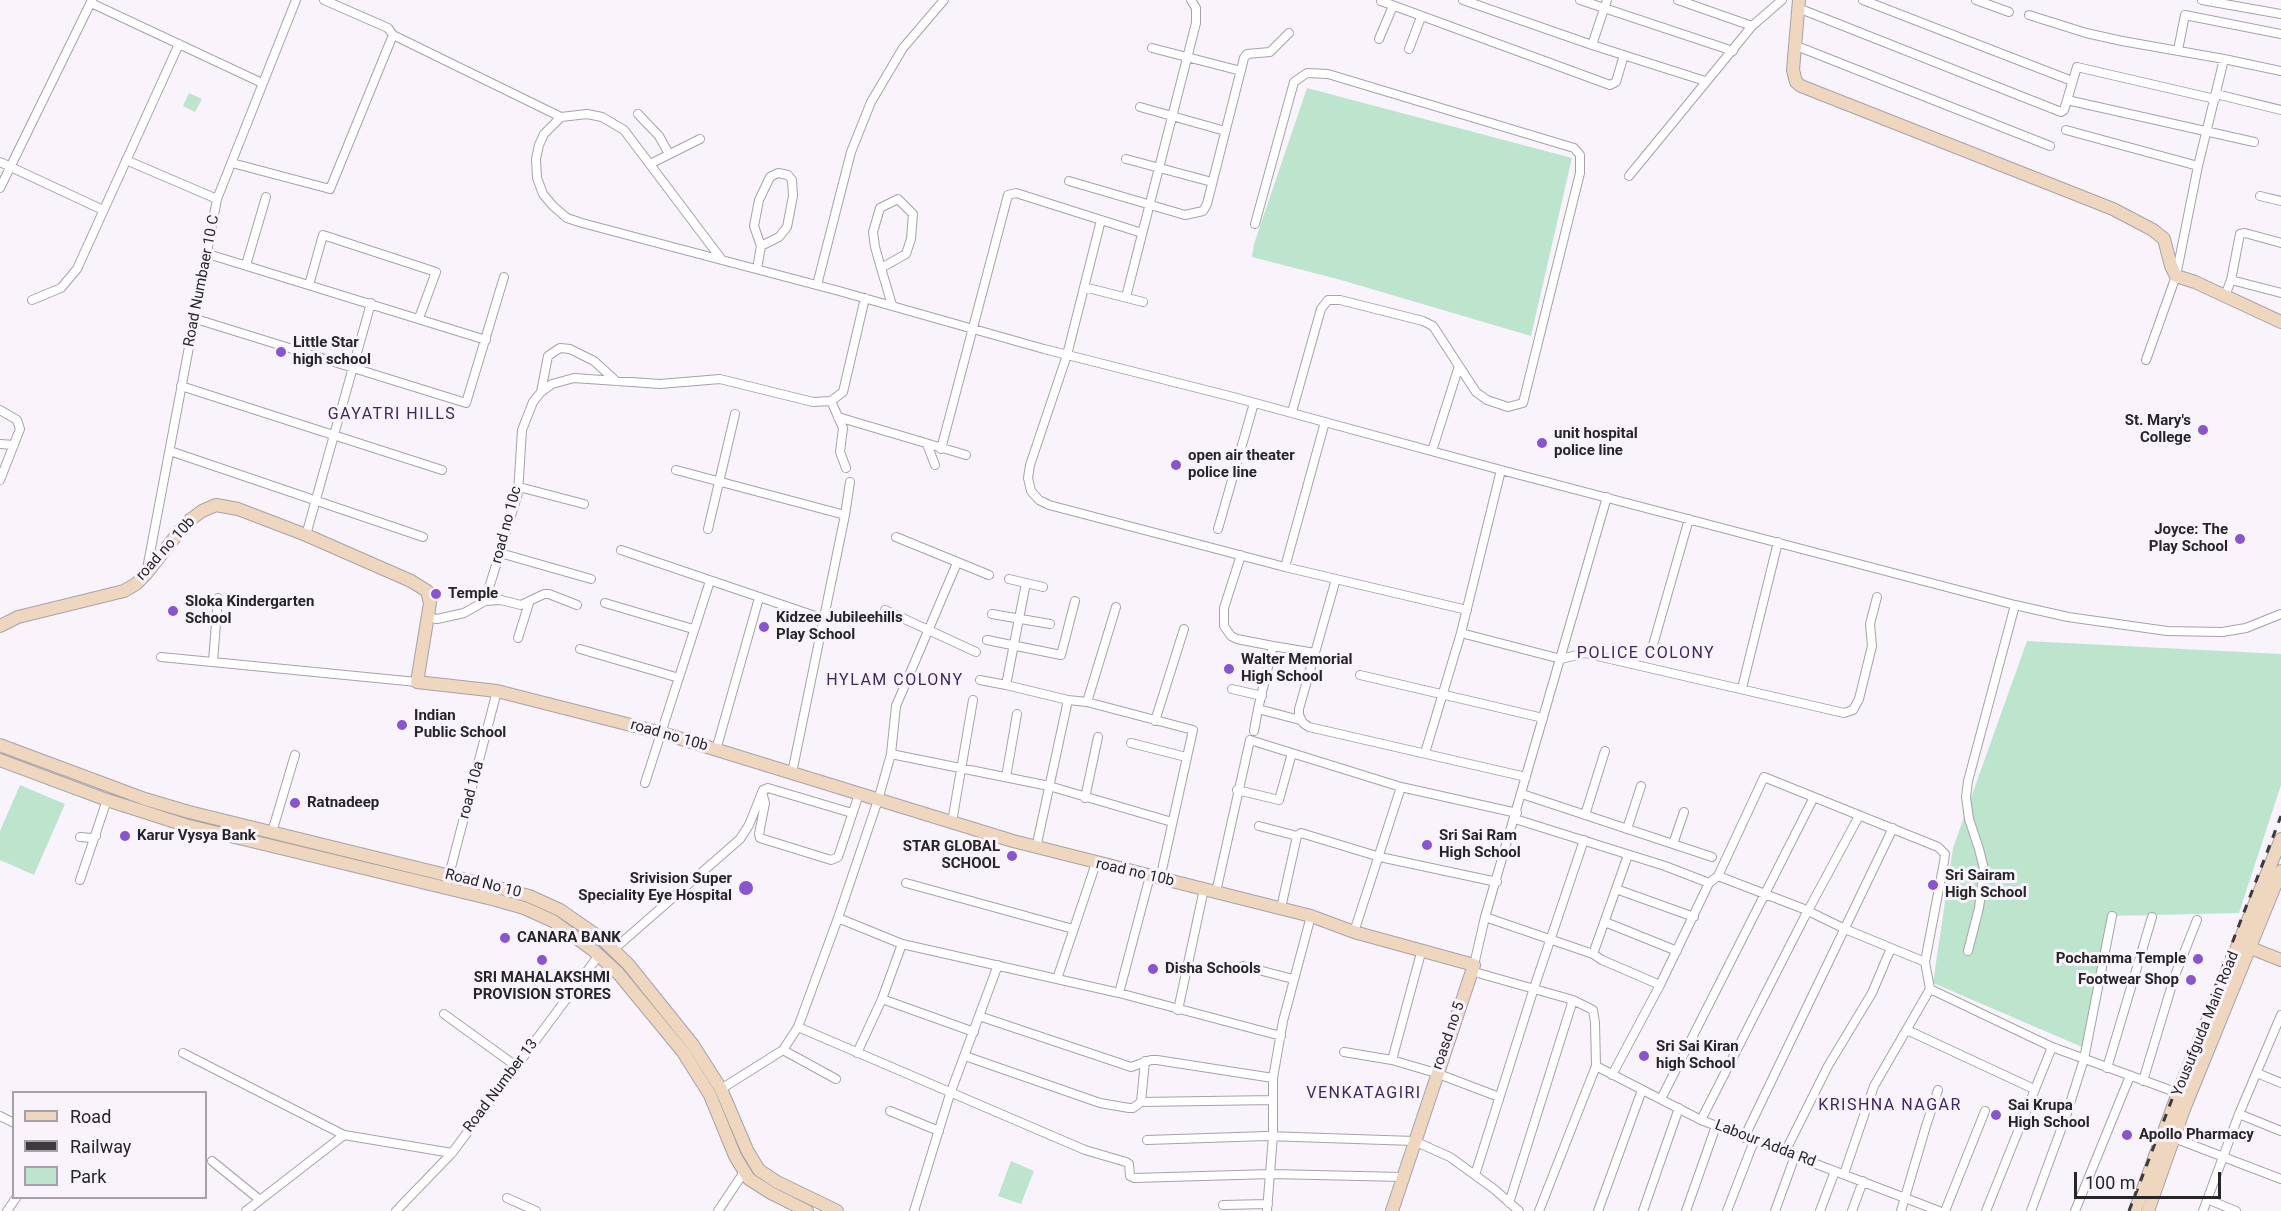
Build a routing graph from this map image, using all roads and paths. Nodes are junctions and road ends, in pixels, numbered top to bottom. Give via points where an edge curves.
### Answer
1 (296, 0) edge
2 (324, 0) edge
3 (350, 0) edge
4 (944, 0) edge
5 (1191, 0) edge
6 (1463, 0) edge
7 (1580, 0) edge
8 (1678, 0) edge
9 (1782, 0) edge
10 (1863, 0) edge
11 (1976, 0) edge
12 (2202, 0) edge
13 (2261, 0) edge
14 (91, 1) edge
15 (1381, 1) edge
16 (1606, 4) edge
17 (1798, 4) edge
18 (1998, 4) edge
19 (1393, 6) junction
20 (346, 9) junction
21 (2258, 10) junction
22 (2009, 12) dead end
23 (2281, 14) edge
24 (2029, 15) dead end
25 (1421, 16) junction
26 (1752, 26) junction
27 (1289, 33) dead end
28 (393, 34) junction
29 (2281, 34) edge
30 (1379, 39) dead end
31 (179, 44) junction
32 (1592, 45) junction
33 (1794, 45) junction
34 (1152, 48) dead end
35 (1409, 49) dead end
36 (2178, 50) junction
37 (1733, 51) junction
38 (1624, 55) junction
39 (1187, 57) junction
40 (2224, 58) junction
41 (1241, 71) junction
42 (2281, 71) edge
43 (1705, 81) junction
44 (2072, 81) junction
45 (262, 83) junction
46 (2216, 96) junction
47 (2067, 100) junction
48 (1140, 107) dead end
49 (2281, 110) edge
50 (638, 114) dead end
51 (1172, 116) junction
52 (561, 117) junction
53 (2066, 130) dead end
54 (1225, 131) junction
55 (2206, 132) junction
56 (700, 139) dead end
57 (2254, 142) dead end
58 (2050, 146) dead end
59 (669, 154) junction
60 (1126, 159) dead end
61 (126, 160) junction
62 (0, 162) edge
63 (232, 163) junction
64 (650, 164) junction
65 (11, 166) junction
66 (2198, 166) junction
67 (1159, 168) junction
68 (1629, 176) dead end
69 (1070, 181) dead end
70 (1212, 182) junction
71 (0, 188) edge
72 (2260, 196) dead end
73 (266, 197) dead end
74 (218, 199) junction
75 (2281, 201) edge
76 (1149, 205) junction
77 (103, 210) junction
78 (1101, 220) junction
79 (1255, 224) dead end
80 (1142, 233) junction
81 (2281, 243) edge
82 (761, 246) junction
83 (208, 254) junction
84 (722, 260) junction
85 (246, 266) junction
86 (757, 268) junction
87 (881, 268) junction
88 (504, 277) dead end
89 (2231, 280) junction
90 (2187, 282) junction
91 (309, 285) junction
92 (817, 285) junction
93 (1084, 287) junction
94 (2281, 293) edge
95 (2225, 296) junction
96 (1126, 297) junction
97 (865, 298) junction
98 (32, 300) dead end
99 (1143, 302) dead end
100 (370, 303) junction
101 (892, 305) junction
102 (419, 318) junction
103 (196, 319) junction
104 (2281, 322) edge
105 (2281, 328) edge
106 (974, 329) junction
107 (486, 340) junction
108 (1066, 355) junction
109 (2146, 360) dead end
110 (1459, 366) junction
111 (353, 367) junction
112 (616, 381) junction
113 (181, 386) junction
114 (541, 392) junction
115 (831, 401) junction
116 (1254, 403) junction
117 (0, 410) edge
118 (1292, 412) junction
119 (735, 414) dead end
120 (838, 417) junction
121 (1325, 422) junction
122 (333, 434) junction
123 (0, 444) edge
124 (927, 444) junction
125 (14, 445) junction
126 (941, 449) junction
127 (170, 451) junction
128 (1432, 451) junction
129 (966, 455) dead end
130 (935, 465) dead end
131 (846, 468) dead end
132 (442, 470) dead end
133 (676, 470) dead end
134 (1501, 470) junction
135 (0, 480) edge
136 (719, 481) junction
137 (850, 482) dead end
138 (519, 487) junction
139 (1607, 497) junction
140 (315, 501) junction
141 (584, 504) dead end
142 (845, 515) junction
143 (1689, 519) junction
144 (708, 529) dead end
145 (1218, 530) dead end
146 (306, 535) junction
147 (423, 537) dead end
148 (897, 537) dead end
149 (1778, 542) junction
150 (621, 550) dead end
151 (500, 553) junction
152 (1241, 555) junction
153 (957, 564) junction
154 (1285, 567) junction
155 (146, 574) junction
156 (989, 575) dead end
157 (591, 579) dead end
158 (1010, 579) dead end
159 (1336, 579) junction
160 (710, 580) junction
161 (1026, 583) junction
162 (1043, 586) dead end
163 (1877, 597) dead end
164 (218, 598) dead end
165 (759, 598) junction
166 (485, 601) junction
167 (1075, 601) dead end
168 (529, 603) junction
169 (605, 603) dead end
170 (577, 605) dead end
171 (2015, 605) junction
172 (1116, 607) dead end
173 (885, 610) dead end
174 (1467, 610) junction
175 (992, 614) dead end
176 (2281, 614) edge
177 (428, 617) junction
178 (824, 619) junction
179 (1020, 619) junction
180 (1050, 624) dead end
181 (0, 626) edge
182 (693, 629) junction
183 (1184, 629) dead end
184 (928, 631) junction
185 (1461, 633) junction
186 (518, 638) dead end
187 (987, 640) dead end
188 (1653, 645) dead end
189 (1015, 646) junction
190 (1273, 646) junction
191 (580, 649) dead end
192 (975, 652) dead end
193 (1315, 653) junction
194 (160, 657) dead end
195 (1561, 659) junction
196 (213, 661) junction
197 (1360, 675) dead end
198 (679, 678) junction
199 (980, 680) dead end
200 (417, 682) junction
201 (1006, 685) junction
202 (1742, 688) junction
203 (1233, 689) dead end
204 (497, 691) junction
205 (1442, 695) junction
206 (1262, 696) junction
207 (973, 700) dead end
208 (1068, 700) junction
209 (1087, 702) junction
210 (1258, 709) junction
211 (1017, 714) dead end
212 (1543, 718) junction
213 (1300, 720) junction
214 (1155, 721) junction
215 (1254, 731) dead end
216 (662, 733) junction
217 (1098, 737) dead end
218 (1131, 743) dead end
219 (0, 745) edge
220 (716, 750) junction
221 (1605, 751) dead end
222 (1292, 753) junction
223 (1425, 753) junction
224 (891, 754) junction
225 (295, 755) dead end
226 (1186, 757) junction
227 (0, 760) edge
228 (962, 768) junction
229 (792, 773) junction
230 (1006, 777) junction
231 (1526, 777) junction
232 (645, 783) dead end
233 (1049, 786) junction
234 (1641, 786) dead end
235 (1401, 787) junction
236 (1238, 790) junction
237 (762, 792) junction
238 (859, 794) junction
239 (1522, 794) junction
240 (1814, 797) junction
241 (1085, 798) junction
242 (106, 800) junction
243 (878, 800) junction
244 (1684, 812) dead end
245 (852, 813) junction
246 (1585, 815) junction
247 (1516, 816) junction
248 (1859, 816) junction
249 (952, 822) junction
250 (1172, 822) junction
251 (1259, 826) dead end
252 (1893, 828) junction
253 (1627, 829) junction
254 (272, 832) junction
255 (96, 836) junction
256 (1297, 836) junction
257 (80, 837) dead end
258 (2281, 839) edge
259 (1584, 840) junction
260 (1673, 844) junction
261 (1036, 848) junction
262 (1628, 855) junction
263 (1380, 857) junction
264 (1712, 857) dead end
265 (1096, 863) junction
266 (2281, 871) edge
267 (449, 875) junction
268 (1718, 876) junction
269 (1155, 877) junction
270 (80, 880) dead end
271 (1497, 882) junction
272 (906, 883) dead end
273 (1709, 883) junction
274 (446, 888) junction
275 (1616, 889) junction
276 (1210, 891) junction
277 (1765, 894) junction
278 (1281, 908) junction
279 (1808, 911) junction
280 (1311, 916) junction
281 (2112, 916) dead end
282 (1485, 917) junction
283 (1694, 917) junction
284 (2152, 917) dead end
285 (838, 918) junction
286 (2197, 920) dead end
287 (1605, 922) junction
288 (1073, 929) junction
289 (1845, 929) junction
290 (1354, 932) junction
291 (1551, 939) junction
292 (902, 944) junction
293 (2244, 945) junction
294 (1891, 948) junction
295 (1422, 949) junction
296 (613, 950) junction
297 (1677, 951) junction
298 (1968, 951) dead end
299 (1593, 954) junction
300 (599, 955) junction
301 (2281, 960) edge
302 (1925, 962) junction
303 (998, 965) junction
304 (1243, 966) dead end
305 (1472, 968) junction
306 (1057, 979) junction
307 (1293, 979) junction
308 (1660, 985) junction
309 (1534, 988) junction
310 (1930, 989) junction
311 (1119, 993) junction
312 (882, 999) junction
313 (1573, 1000) junction
314 (1178, 1010) junction
315 (444, 1014) dead end
316 (979, 1016) junction
317 (2281, 1016) edge
318 (798, 1027) junction
319 (1906, 1030) junction
320 (974, 1032) junction
321 (1281, 1036) junction
322 (2052, 1047) junction
323 (783, 1050) junction
324 (1344, 1052) dead end
325 (183, 1053) dead end
326 (857, 1053) junction
327 (965, 1056) junction
328 (2084, 1059) junction
329 (1392, 1060) junction
330 (1145, 1061) junction
331 (516, 1066) junction
332 (1596, 1066) junction
333 (2107, 1068) junction
334 (1436, 1073) junction
335 (2257, 1073) junction
336 (1612, 1075) junction
337 (2130, 1076) junction
338 (1273, 1078) junction
339 (836, 1079) dead end
340 (2143, 1081) junction
341 (2281, 1083) edge
342 (721, 1089) junction
343 (2034, 1089) junction
344 (1642, 1090) junction
345 (1938, 1090) dead end
346 (2178, 1093) junction
347 (950, 1094) junction
348 (1499, 1098) junction
349 (1661, 1099) junction
350 (1273, 1100) junction
351 (1141, 1102) junction
352 (1679, 1108) junction
353 (890, 1111) dead end
354 (1985, 1111) dead end
355 (2239, 1114) junction
356 (1701, 1120) junction
357 (1716, 1126) junction
358 (939, 1131) junction
359 (2281, 1131) edge
360 (344, 1135) junction
361 (1273, 1136) junction
362 (1744, 1138) junction
363 (2174, 1138) junction
364 (1147, 1140) dead end
365 (1414, 1141) junction
366 (1754, 1141) junction
367 (1785, 1152) junction
368 (452, 1153) junction
369 (1795, 1156) junction
370 (2223, 1156) junction
371 (212, 1161) dead end
372 (1834, 1171) junction
373 (744, 1172) junction
374 (1271, 1174) junction
375 (1844, 1174) junction
376 (1475, 1175) junction
377 (1402, 1177) junction
378 (2281, 1179) edge
379 (1863, 1181) junction
380 (1906, 1197) junction
381 (507, 1198) dead end
382 (2207, 1199) junction
383 (260, 1200) junction
384 (1509, 1203) junction
385 (1223, 1205) dead end
386 (1267, 1207) edge
387 (246, 1211) edge
388 (396, 1211) edge
389 (536, 1211) edge
390 (718, 1211) edge
391 (807, 1211) edge
392 (837, 1211) edge
393 (914, 1211) edge
394 (1392, 1211) edge
395 (1519, 1211) edge
396 (1539, 1211) edge
397 (1598, 1211) edge
398 (1643, 1211) edge
399 (1686, 1211) edge
400 (1727, 1211) edge
401 (1775, 1211) edge
402 (1820, 1211) edge
403 (1852, 1211) edge
404 (1901, 1211) edge
405 (1939, 1211) edge
406 (1945, 1211) edge
407 (1986, 1211) edge
408 (2031, 1211) edge
409 (2074, 1211) edge
410 (2135, 1211) edge
411 (2148, 1211) edge
412 (2203, 1211) edge
413 (2236, 1211) edge

1 - 45 street, Road Numbaer 10 C
2 - 20 street
3 - 20 street
4 - 92 street via 903,48 870,102 845,170
5 - 39 street via 1197,15
6 - 32 street
7 - 16 street
8 - 26 street
9 - 26 street
10 - 44 street
11 - 18 street
12 - 21 street
13 - 21 street
14 - 31 street
14 - 65 street
15 - 19 street
16 - 32 street
16 - 37 street
17 - 33 main road
17 - 47 street via 2058,111 2064,110
18 - 22 street
19 - 25 street
19 - 30 street
20 - 28 street
21 - 23 street
24 - 36 street via 2086,33
25 - 35 street
25 - 38 street via 1610,85 1616,82
26 - 37 street
27 - 41 street via 1269,52 1247,54
28 - 52 street
28 - 63 street via 330,189
29 - 36 street via 2186,15
31 - 45 street
31 - 61 street
32 - 38 street
33 - 58 street
33 - 90 main road via 1792,70 1801,86 2113,209 2164,239 2170,266
34 - 39 street
36 - 40 street
37 - 43 street
38 - 43 street
39 - 41 street
39 - 51 street
40 - 42 street
40 - 46 street
41 - 54 street
43 - 68 street
44 - 46 street via 2077,67
44 - 47 street
45 - 63 street, Road Numbaer 10 C
46 - 49 street
46 - 55 street
47 - 55 street
48 - 51 street
50 - 59 street via 659,136
51 - 54 street
51 - 67 street
52 - 64 street via 587,114 613,122
52 - 84 street via 544,134 536,159 537,178 553,206 567,218 582,223
53 - 66 street
54 - 70 street
55 - 57 street
55 - 66 street
56 - 59 street
59 - 64 street
60 - 67 street
61 - 74 street
61 - 77 street
62 - 65 street
63 - 74 street, Road Numbaer 10 C
64 - 84 street
65 - 71 street
65 - 77 street
66 - 90 street
67 - 70 street
67 - 76 street
69 - 76 street
70 - 76 street via 1208,204 1199,213 1185,215
72 - 75 street
73 - 85 street
74 - 83 street, Road Numbaer 10 C
76 - 80 street
77 - 98 street via 66,282 52,293
78 - 80 street
78 - 93 street
78 - 106 street via 1010,194
79 - 110 street via 1294,82 1306,73 1328,74 1574,148 1580,155 1580,173 1523,403 1508,407 1487,400 1476,392
80 - 96 street
81 - 89 street via 2240,234
82 - 82 street via 754,226 759,200 770,177 778,173 788,175 793,196 786,227 779,237
82 - 86 street
83 - 85 street
83 - 103 street, Road Numbaer 10 C
84 - 86 street
85 - 91 street
86 - 92 street
87 - 87 street via 906,254 911,239 913,214 898,199 882,206 874,228
87 - 101 street
88 - 107 street
89 - 94 street
89 - 95 street
90 - 95 main road
90 - 105 main road
90 - 109 street
91 - 100 street
91 - 102 street via 323,235 436,272
92 - 97 street
93 - 96 street
93 - 108 street
95 - 104 main road
96 - 99 street
97 - 101 street
97 - 115 street via 843,392
100 - 102 street
100 - 111 street
101 - 106 street
102 - 107 street
103 - 111 street
103 - 113 street, Road Numbaer 10 C
106 - 108 street
106 - 126 street
107 - 111 street via 466,403
108 - 116 street
108 - 152 street via 1029,471 1031,491 1049,505
110 - 118 street via 1429,323 1328,300 1321,309
110 - 128 street
111 - 122 street
112 - 114 street via 574,378 552,384
112 - 114 street, road no 10c via 594,361 560,348 548,356
112 - 115 street via 660,384 720,379 813,402
113 - 122 street
113 - 127 street, Road Numbaer 10 C
114 - 138 street, road no 10c via 522,430
115 - 120 street
116 - 118 street
116 - 145 street
117 - 125 street via 19,424
118 - 121 street
119 - 136 street
120 - 124 street
120 - 131 street via 843,428 840,452
121 - 128 street
121 - 154 street
122 - 132 street
122 - 140 street
123 - 125 street
124 - 126 street
124 - 130 street
125 - 135 street
126 - 129 street
127 - 140 street
127 - 155 street, Road Numbaer 10 C
128 - 134 street
133 - 136 street
134 - 139 street
134 - 174 street
136 - 142 street
136 - 144 street
137 - 142 street
138 - 141 street
138 - 151 street, road no 10c
139 - 143 street
139 - 195 street
140 - 146 street
140 - 147 street
142 - 178 street
143 - 149 street
143 - 188 street
146 - 155 main road, road no 10b via 216,504 186,524
146 - 177 main road, road no 10b via 427,591
148 - 153 street
149 - 171 street
149 - 202 street
150 - 160 street
151 - 157 street
151 - 166 street, road no 10c
152 - 154 street
152 - 190 street via 1224,608 1224,626 1231,636
153 - 156 street
153 - 184 street
154 - 159 street
155 - 181 main road, road no 10b via 123,591 18,617
158 - 161 street
159 - 174 street
159 - 193 street
160 - 165 street
160 - 182 street
161 - 162 street
161 - 179 street
163 - 202 street via 1870,624 1872,646 1859,699 1851,711 1834,711
164 - 196 street
165 - 178 street
165 - 220 street
166 - 168 street
166 - 177 street via 458,615
167 - 189 street via 1061,655
168 - 170 street via 549,594
168 - 186 street
169 - 182 street
171 - 176 street via 2167,631 2223,632
171 - 298 street via 1968,781 1969,819 1984,869 1980,908
172 - 209 street
173 - 184 street
174 - 185 street
175 - 179 street
177 - 200 main road, road no 10b
178 - 229 street
179 - 180 street
179 - 189 street
182 - 198 street
183 - 214 street
184 - 192 street
184 - 224 street via 897,706
185 - 195 street
185 - 205 street
187 - 189 street
189 - 201 street
190 - 193 street
190 - 206 street
191 - 198 street
193 - 213 street via 1299,709
194 - 196 street
195 - 202 street via 1585,653
195 - 212 street
196 - 200 street
197 - 205 street
198 - 216 street
199 - 201 street
200 - 204 main road, road no 10b
201 - 208 street
203 - 206 street
204 - 216 main road, road no 10b
204 - 267 street, road 10a
205 - 212 street
205 - 223 street
206 - 210 street
207 - 228 street
208 - 209 street
208 - 233 street
209 - 214 street
210 - 213 street
210 - 215 street
211 - 230 street
212 - 231 street
213 - 223 street via 1309,727
214 - 226 street via 1193,730
216 - 220 main road, road no 10b
216 - 232 street
217 - 241 street
218 - 226 street
219 - 254 main road, Road No 10 via 145,799
220 - 229 main road, road no 10b
221 - 246 street
222 - 235 street
222 - 236 street via 1279,800
222 - 236 street via 1250,740
223 - 231 street
224 - 228 street
224 - 243 street
225 - 254 street
226 - 250 street
227 - 242 main road, Road No 10
228 - 230 street
228 - 249 street
229 - 238 main road, road no 10b
230 - 233 street
231 - 239 street
233 - 241 street
233 - 261 street
234 - 253 street
235 - 247 street
235 - 263 street
236 - 276 street
237 - 245 street via 768,788
237 - 245 street via 765,803 760,838 831,860 838,857
237 - 296 street via 740,839
238 - 243 main road, road no 10b
238 - 245 street
239 - 246 street
239 - 247 street
240 - 248 street
240 - 268 street via 1764,777
240 - 277 street
241 - 250 street
242 - 255 street
242 - 274 main road, Road No 10 via 185,825
243 - 249 main road, road no 10b
243 - 285 street
244 - 260 street
246 - 253 street
247 - 259 street
247 - 271 street
248 - 252 street
248 - 279 street
249 - 261 main road, road no 10b
250 - 269 street
251 - 256 street
252 - 289 street
252 - 302 street via 1938,847 1945,854
253 - 260 street
254 - 267 main road, Road No 10
255 - 257 street
255 - 270 street
256 - 263 street via 1301,833
256 - 278 street
258 - 293 main road, Yousufguda Main Road
259 - 262 street
259 - 291 street
260 - 264 street
261 - 265 main road, road no 10b
262 - 273 street
262 - 275 street
263 - 271 street
263 - 290 street
265 - 269 main road, road no 10b
265 - 288 street
266 - 293 main road, Yousufguda Main Road
267 - 274 street, road 10a
267 - 296 main road, Road No 10 via 529,896 560,910
268 - 273 street
268 - 277 street
269 - 276 main road, road no 10b
269 - 311 street
271 - 282 street
272 - 288 street
273 - 283 street
274 - 300 main road, Road No 10 via 524,908 553,921
275 - 283 street
275 - 287 street
276 - 278 main road, road no 10b
276 - 314 street
277 - 279 street
277 - 349 street
278 - 280 main road, road no 10b
279 - 289 street
279 - 356 street
280 - 290 main road, road no 10b
280 - 307 street
281 - 328 street
282 - 291 street
282 - 305 street
283 - 297 street
284 - 333 street
285 - 292 street
285 - 318 street
286 - 340 street via 2174,978
287 - 297 street
287 - 299 street
288 - 306 street
289 - 294 street
289 - 362 street
290 - 295 main road, road no 10b
291 - 299 street
291 - 309 street
292 - 303 street
292 - 312 street
293 - 301 main road
293 - 346 main road, Yousufguda Main Road
293 - 363 main road, Yousufguda Main Road
294 - 302 street
294 - 367 street via 1872,993 1828,1066
295 - 305 main road, road no 10b
295 - 329 street
296 - 342 main road, Road No 10 via 693,1045
297 - 308 street
299 - 308 street
300 - 331 street, Road Number 13
300 - 373 main road, Road No 10 via 683,1052 710,1095
302 - 310 street
303 - 306 street
303 - 316 street
304 - 307 street
305 - 309 street
305 - 334 main road, roasd no 5
306 - 311 street
307 - 321 street
308 - 336 street
309 - 313 street
309 - 348 street
310 - 319 street
310 - 322 street
311 - 314 street
312 - 320 street
312 - 326 street
313 - 332 street via 1593,1010
313 - 384 street
314 - 321 street
315 - 331 street
316 - 320 street
316 - 330 street via 1127,1066
317 - 335 street
318 - 323 street
318 - 326 street
319 - 343 street
319 - 375 street via 1869,1097
320 - 327 street
321 - 338 street
322 - 328 street
322 - 343 street
323 - 339 street
323 - 342 street
324 - 329 street
325 - 360 street
326 - 347 street
327 - 347 street
327 - 351 street via 1100,1102 1133,1108
328 - 333 street
328 - 408 street
329 - 334 street
330 - 338 street
330 - 351 street
331 - 368 street, Road Number 13
332 - 336 street, Labour Adda Rd
332 - 396 street
333 - 337 street
334 - 348 street
334 - 365 main road, roasd no 5
335 - 341 street
335 - 355 street
336 - 344 street, Labour Adda Rd
337 - 340 street
337 - 409 street
338 - 350 street
340 - 346 street
342 - 392 main road, Road No 10 via 759,1170
343 - 407 street
344 - 349 street, Labour Adda Rd
344 - 397 street
345 - 380 street
346 - 410 main road, Yousufguda Main Road
347 - 358 street
347 - 374 street via 1085,1150 1126,1162 1134,1178
348 - 376 street
349 - 352 street, Labour Adda Rd
350 - 351 street
350 - 361 street
352 - 356 street, Labour Adda Rd
352 - 398 street
353 - 358 street
354 - 406 street
355 - 359 street
355 - 370 street
356 - 357 street, Labour Adda Rd
357 - 362 street, Labour Adda Rd
357 - 399 street
358 - 393 street
360 - 368 street
360 - 383 street
361 - 364 street
361 - 365 street
361 - 374 street
362 - 366 street, Labour Adda Rd
363 - 370 street
363 - 411 main road, Yousufguda Main Road
365 - 376 street via 1449,1157
365 - 377 main road, roasd no 5
366 - 367 street, Labour Adda Rd
366 - 400 street
367 - 369 street, Labour Adda Rd
368 - 388 street, Road Number 13
369 - 372 street, Labour Adda Rd
369 - 401 street
370 - 378 street
370 - 382 street
371 - 383 street
372 - 375 street, Labour Adda Rd
372 - 402 street
373 - 390 street
373 - 391 main road, Road No 10 via 757,1186
374 - 377 street
374 - 386 street
375 - 379 street, Labour Adda Rd
376 - 384 street
377 - 394 main road, roasd no 5
379 - 380 street, Labour Adda Rd
379 - 403 street
380 - 404 street
380 - 405 street, Labour Adda Rd
381 - 389 street
382 - 412 street
382 - 413 street
383 - 387 street
384 - 395 street
385 - 386 street

